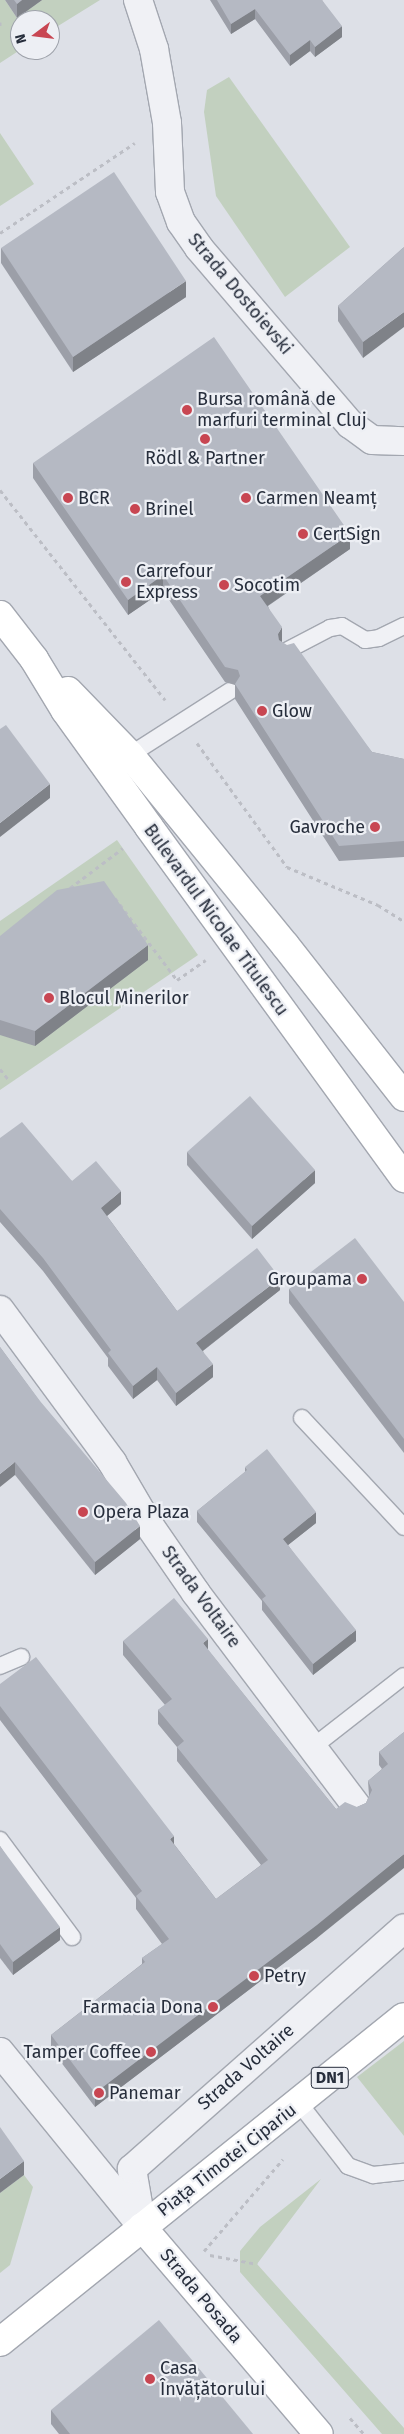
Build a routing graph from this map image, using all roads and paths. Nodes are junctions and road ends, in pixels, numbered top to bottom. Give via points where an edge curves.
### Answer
1 (138, 0) edge
2 (0, 22) edge
3 (0, 27) edge
4 (167, 123) junction
5 (0, 233) edge
6 (404, 441) edge
7 (0, 615) edge
8 (404, 626) edge
9 (288, 650) edge
10 (34, 659) junction
11 (230, 691) dead end
12 (130, 756) junction
13 (149, 828) junction
14 (68, 890) edge
15 (109, 895) edge
16 (213, 955) dead end
17 (338, 1013) junction
18 (0, 1069) edge
19 (404, 1073) edge
20 (9, 1080) dead end
21 (404, 1097) edge
22 (404, 1178) edge
23 (0, 1310) edge
24 (302, 1418) dead end
25 (404, 1527) edge
26 (21, 1657) dead end
27 (0, 1666) edge
28 (404, 1676) edge
29 (313, 1747) junction
30 (356, 1805) edge
31 (0, 1840) edge
32 (404, 1928) edge
33 (72, 1937) dead end
34 (404, 2017) edge
35 (0, 2052) edge
36 (299, 2103) junction
37 (404, 2172) edge
38 (142, 2226) junction
39 (202, 2253) dead end
40 (257, 2264) dead end
41 (0, 2342) edge
42 (319, 2434) edge

1 - 4 street, Strada Dostoievski via 154,49
2 - 3 path
4 - 5 path
4 - 6 street, Strada Dostoievski via 170,192 181,222 199,248 350,424 372,440
7 - 10 main road, Bulevardul Nicolae Titulescu
8 - 9 lane via 378,638 364,640 342,626 330,628
10 - 12 main road, Bulevardul Nicolae Titulescu
10 - 13 main road, Bulevardul Nicolae Titulescu via 65,710
11 - 12 lane
12 - 17 main road, Bulevardul Nicolae Titulescu
13 - 14 path
13 - 22 main road, Bulevardul Nicolae Titulescu
15 - 16 path via 117,900 177,980
17 - 19 main road
17 - 21 main road, Bulevardul Nicolae Titulescu
18 - 20 path
23 - 29 street, Strada Voltaire via 112,1462 147,1522 196,1593
24 - 25 lane
26 - 27 lane
28 - 29 lane
29 - 30 street, Strada Voltaire
31 - 33 lane
32 - 38 street, Strada Voltaire via 132,2169
34 - 36 main road, Piața Timotei Cipariu / DN1
35 - 38 street
36 - 37 lane via 348,2166 373,2175
36 - 38 main road, Piața Timotei Cipariu / DN1
38 - 41 main road, DN1
38 - 42 main road, Strada Posada
39 - 40 path

